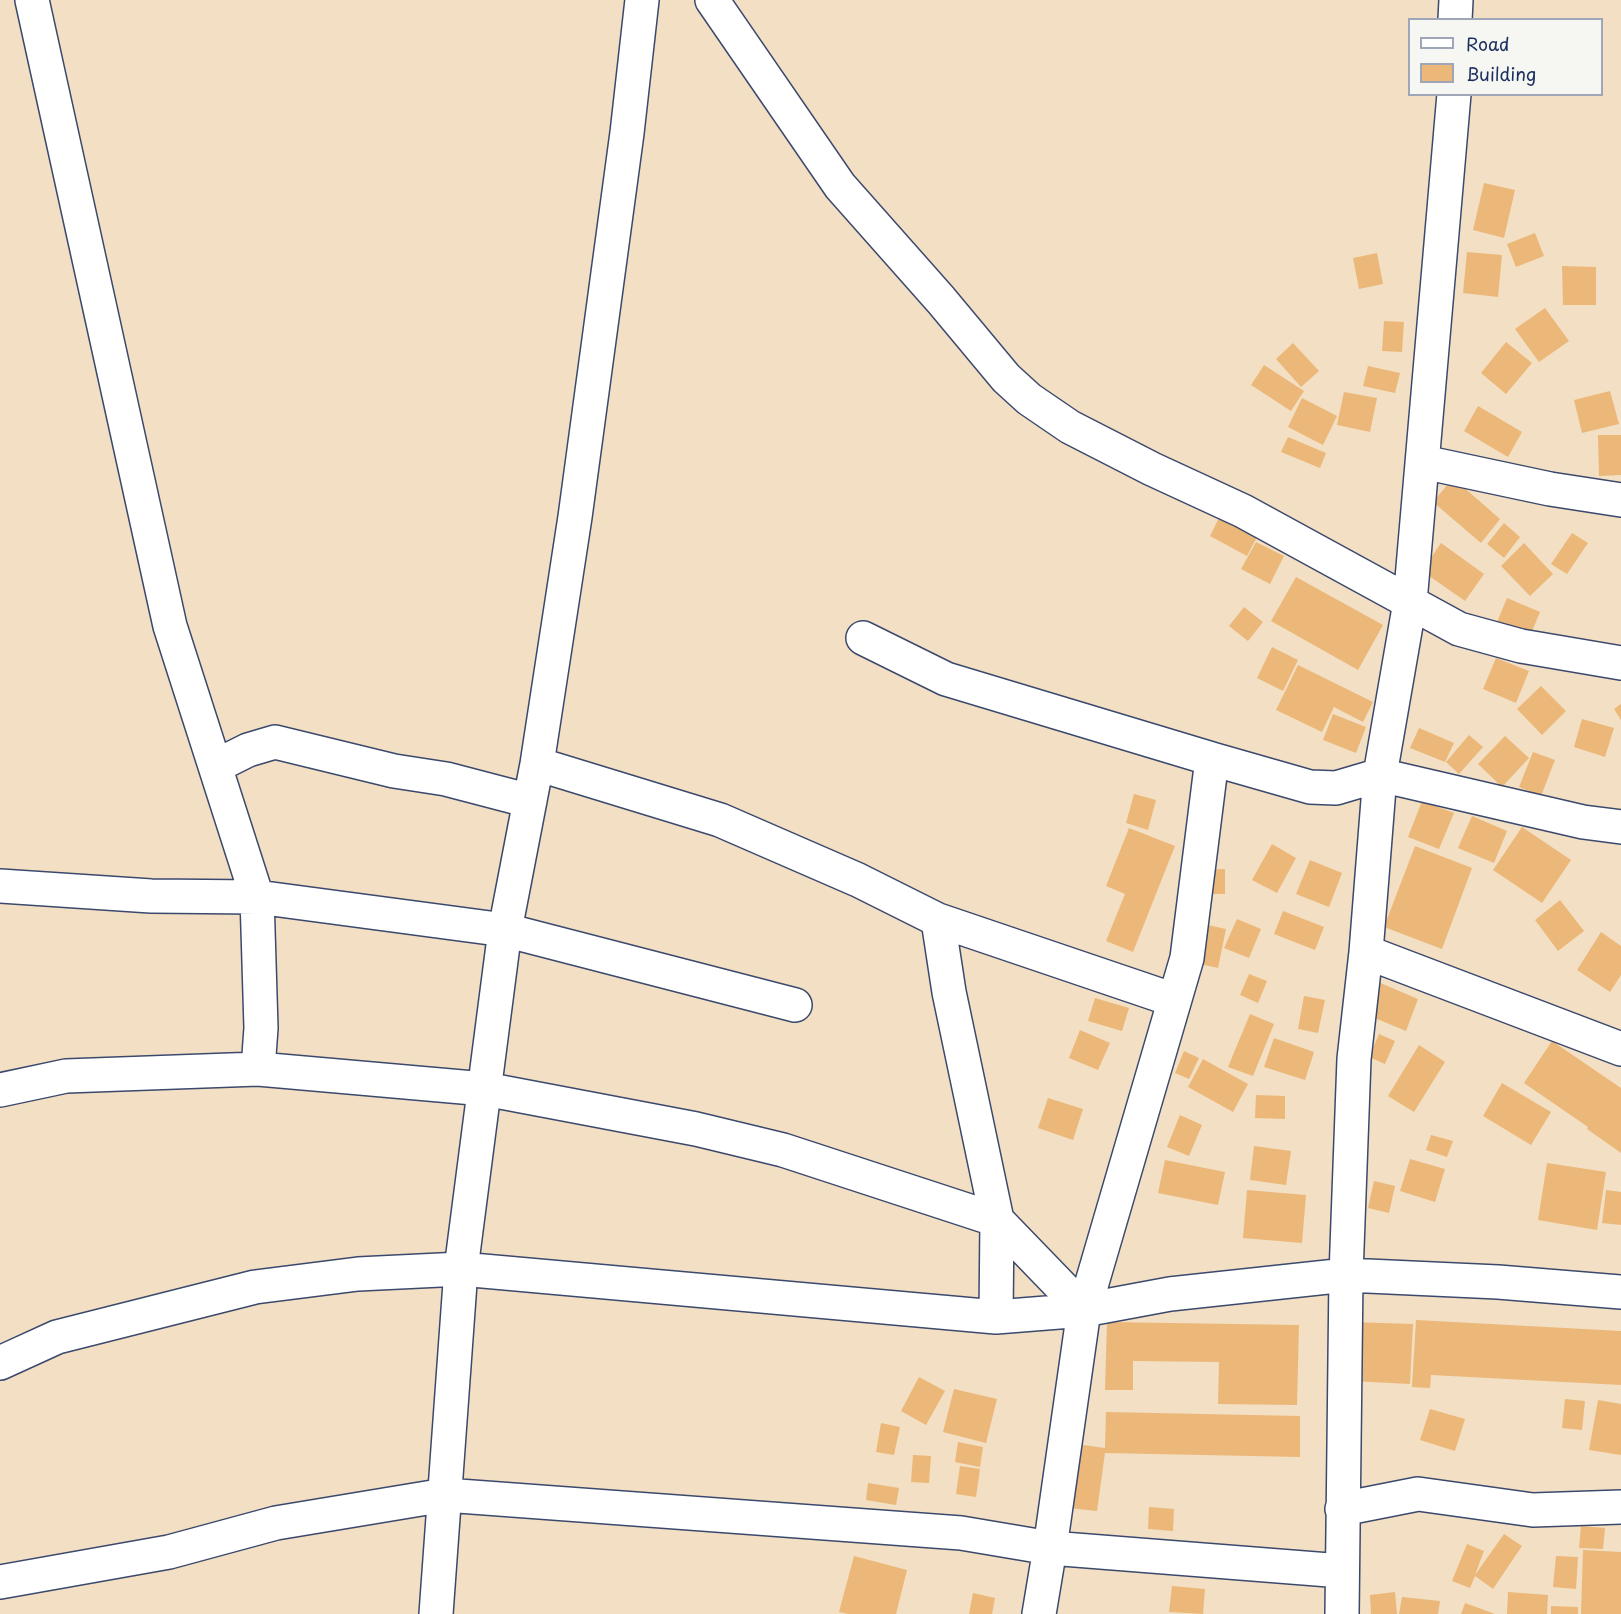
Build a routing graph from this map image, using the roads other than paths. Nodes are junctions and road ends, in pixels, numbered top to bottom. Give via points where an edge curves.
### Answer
1 (32, 0) edge
2 (642, 0) edge
3 (712, 0) edge
4 (1456, 0) edge
5 (1455, 18) edge
6 (1454, 96) edge
7 (1423, 462) junction
8 (1621, 500) edge
9 (1410, 602) junction
10 (863, 638) dead end
11 (1615, 655) edge
12 (1212, 759) junction
13 (537, 764) junction
14 (216, 766) junction
15 (1380, 775) junction
16 (530, 801) junction
17 (1621, 827) edge
18 (0, 886) edge
19 (257, 897) junction
20 (938, 920) junction
21 (505, 930) junction
22 (1366, 952) junction
23 (1174, 1000) junction
24 (795, 1005) dead end
25 (1621, 1048) edge
26 (258, 1069) junction
27 (485, 1089) junction
28 (0, 1090) edge
29 (997, 1220) junction
30 (461, 1269) junction
31 (1346, 1275) junction
32 (1621, 1292) edge
33 (1084, 1310) junction
34 (996, 1317) junction
35 (0, 1363) edge
36 (445, 1495) junction
37 (1621, 1507) edge
38 (1342, 1509) junction
39 (1050, 1548) junction
40 (1342, 1571) junction
41 (0, 1582) edge
42 (436, 1614) edge
43 (1039, 1614) edge
44 (1342, 1614) edge

1 - 14 street via 171,626
2 - 13 street via 575,517
3 - 9 street via 840,186 1006,378 1029,399 1070,427 1243,511
4 - 5 street
6 - 7 street
7 - 8 street
7 - 9 street
9 - 11 street via 1459,629 1521,646
9 - 15 street
10 - 12 street via 946,679
12 - 15 street via 1310,787 1336,788
12 - 23 street via 1187,958
13 - 16 street
13 - 20 street via 720,820 858,880
14 - 16 street via 274,742
14 - 19 street
15 - 17 street via 1583,822
15 - 22 street
16 - 21 street
18 - 19 street via 150,896
19 - 21 street
19 - 26 street via 261,1028
20 - 23 street
20 - 29 street via 949,992
21 - 24 street
21 - 27 street
22 - 25 street
22 - 31 street via 1354,1059
23 - 33 street
26 - 27 street
26 - 28 street via 66,1076
27 - 29 street via 696,1129 783,1150
27 - 30 street
29 - 33 street
29 - 34 street
30 - 34 street
30 - 35 street via 358,1274 255,1287 57,1337
30 - 36 street
31 - 32 street
31 - 33 street via 1170,1294
31 - 38 street
33 - 34 street
33 - 39 street
36 - 39 street via 960,1533
36 - 41 street via 276,1523 170,1552
36 - 42 street
37 - 38 street via 1533,1510 1418,1494
38 - 40 street
39 - 40 street
39 - 43 street
40 - 44 street

